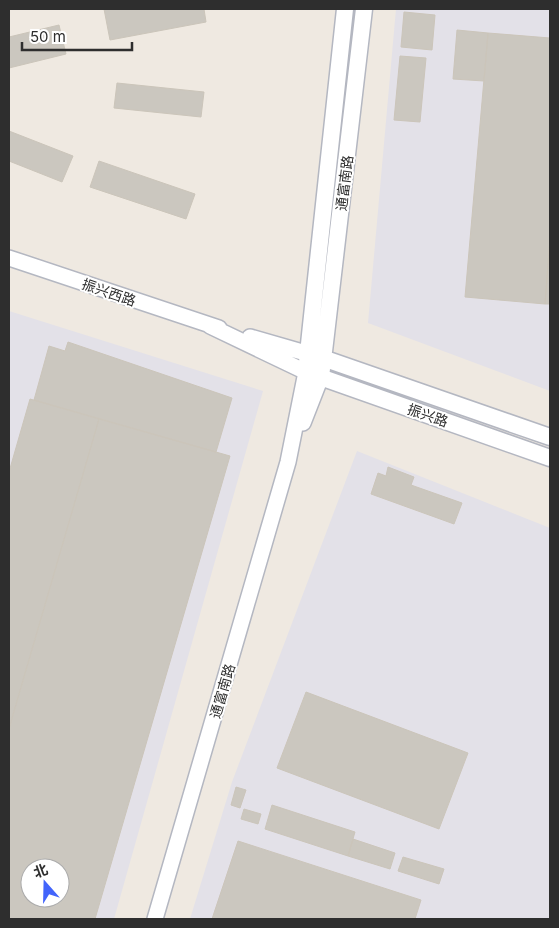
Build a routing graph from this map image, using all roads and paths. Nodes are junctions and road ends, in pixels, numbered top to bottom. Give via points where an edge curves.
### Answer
1 (345, 9) edge
2 (364, 9) edge
3 (9, 258) edge
4 (210, 326) junction
5 (316, 356) junction
6 (314, 375) junction
7 (550, 437) edge
8 (550, 458) edge
9 (155, 919) edge

1 - 5 main road, 通富南路
2 - 5 main road, 通富南路
3 - 4 street, 振兴西路
4 - 5 street, 振兴西路
4 - 6 street, 振兴西路
5 - 6 main road
5 - 7 main road, 振兴路
6 - 8 main road, 振兴路
6 - 9 street, 通富南路

